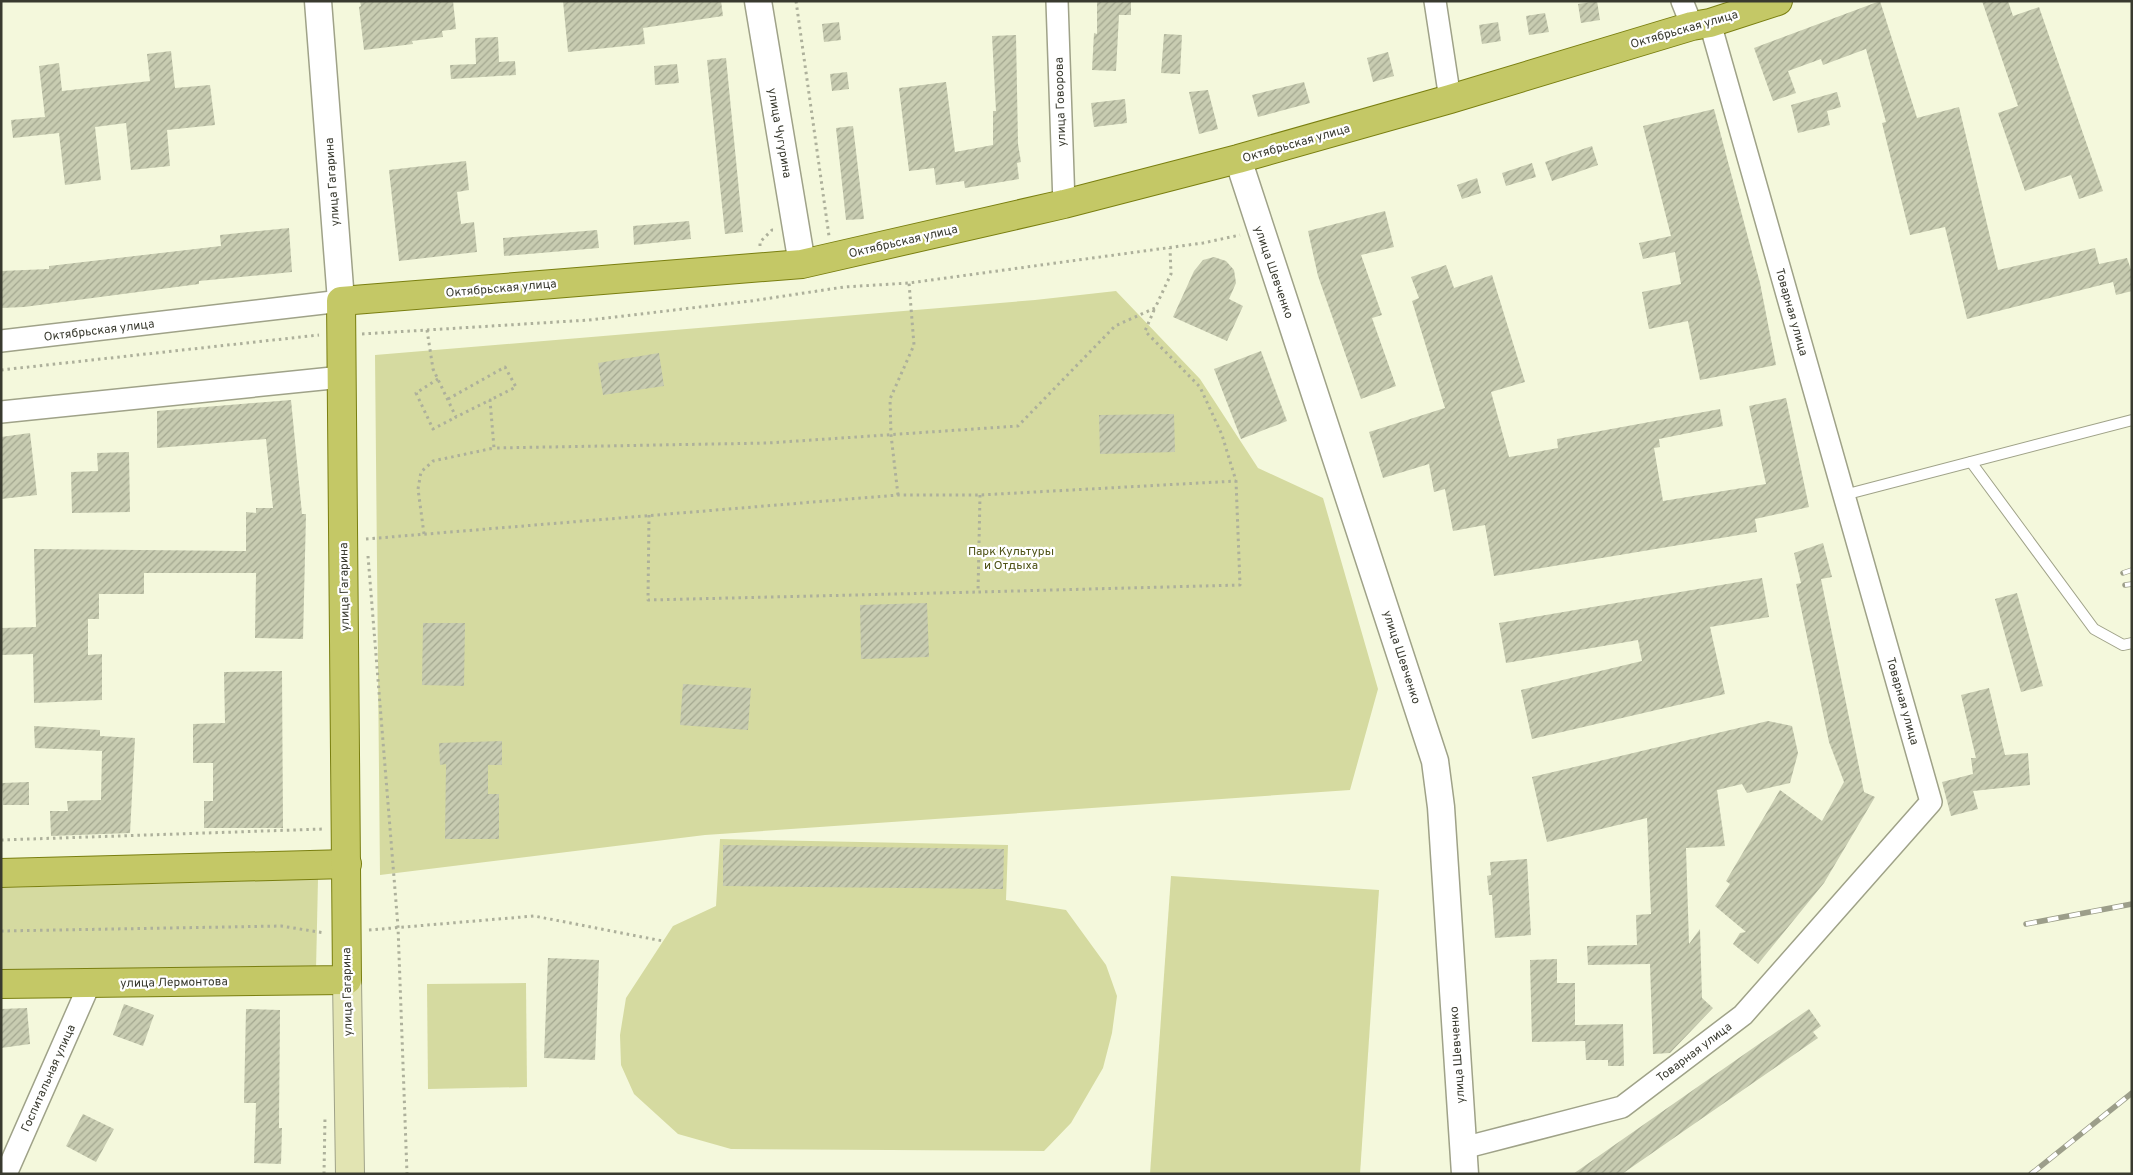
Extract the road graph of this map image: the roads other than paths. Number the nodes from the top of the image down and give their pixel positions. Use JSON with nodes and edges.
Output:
{"nodes":[{"id":1,"x":318,"y":1,"type":"edge"},
{"id":2,"x":758,"y":1,"type":"edge"},
{"id":3,"x":1057,"y":1,"type":"edge"},
{"id":4,"x":1435,"y":1,"type":"edge"},
{"id":5,"x":1682,"y":1,"type":"edge"},
{"id":6,"x":1778,"y":1,"type":"edge"},
{"id":7,"x":1701,"y":25,"type":"junction"},
{"id":8,"x":1450,"y":99,"type":"junction"},
{"id":9,"x":1238,"y":159,"type":"junction"},
{"id":10,"x":1064,"y":204,"type":"junction"},
{"id":11,"x":802,"y":264,"type":"junction"},
{"id":12,"x":350,"y":300,"type":"junction"},
{"id":13,"x":1,"y":341,"type":"edge"},
{"id":14,"x":342,"y":377,"type":"junction"},
{"id":15,"x":1,"y":412,"type":"edge"},
{"id":16,"x":2132,"y":420,"type":"edge"},
{"id":17,"x":1971,"y":462,"type":"junction"},
{"id":18,"x":1844,"y":495,"type":"junction"},
{"id":19,"x":2132,"y":643,"type":"edge"},
{"id":20,"x":347,"y":864,"type":"junction"},
{"id":21,"x":1,"y":873,"type":"edge"},
{"id":22,"x":347,"y":980,"type":"junction"},
{"id":23,"x":90,"y":983,"type":"junction"},
{"id":24,"x":1,"y":984,"type":"edge"},
{"id":25,"x":1463,"y":1148,"type":"junction"},
{"id":26,"x":6,"y":1174,"type":"edge"},
{"id":27,"x":350,"y":1174,"type":"edge"},
{"id":28,"x":1465,"y":1174,"type":"edge"}],
"edges":[{"from":1,"to":12,"type":"street","name":"улица Гагарина"},
{"from":2,"to":11,"type":"street","name":"улица Чугурина"},
{"from":3,"to":10,"type":"street","name":"улица Говорова"},
{"from":4,"to":8,"type":"street"},
{"from":5,"to":7,"type":"street","name":"Товарная улица"},
{"from":6,"to":7,"type":"main road","name":"Октябрьская улица"},
{"from":7,"to":8,"type":"main road","name":"Октябрьская улица"},
{"from":7,"to":18,"type":"street","name":"Товарная улица"},
{"from":8,"to":9,"type":"main road","name":"Октябрьская улица"},
{"from":9,"to":10,"type":"main road","name":"Октябрьская улица"},
{"from":9,"to":25,"type":"street","name":"улица Шевченко"},
{"from":10,"to":11,"type":"main road","name":"Октябрьская улица"},
{"from":11,"to":12,"type":"main road","name":"Октябрьская улица"},
{"from":12,"to":13,"type":"street","name":"Октябрьская улица"},
{"from":12,"to":14,"type":"main road","name":"улица Гагарина"},
{"from":14,"to":15,"type":"street"},
{"from":14,"to":20,"type":"main road","name":"улица Гагарина"},
{"from":16,"to":17,"type":"lane"},
{"from":17,"to":18,"type":"lane"},
{"from":17,"to":19,"type":"lane"},
{"from":18,"to":25,"type":"street","name":"Товарная улица"},
{"from":20,"to":21,"type":"main road"},
{"from":20,"to":22,"type":"main road","name":"улица Гагарина"},
{"from":22,"to":23,"type":"main road","name":"улица Лермонтова"},
{"from":22,"to":27,"type":"main road","name":"улица Гагарина"},
{"from":23,"to":24,"type":"main road","name":"улица Лермонтова"},
{"from":23,"to":26,"type":"street","name":"Госпитальная улица"},
{"from":25,"to":28,"type":"street","name":"улица Шевченко"}]}
